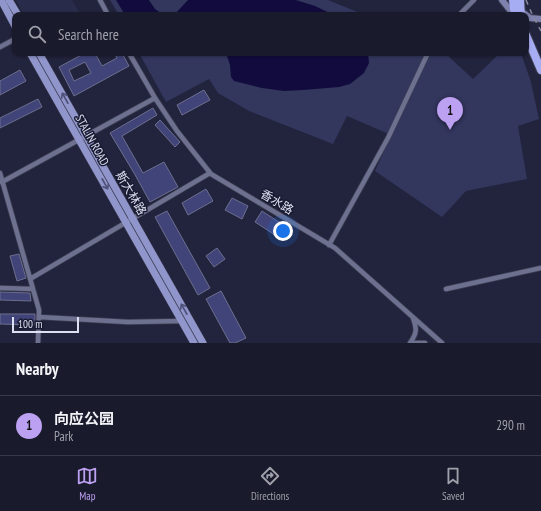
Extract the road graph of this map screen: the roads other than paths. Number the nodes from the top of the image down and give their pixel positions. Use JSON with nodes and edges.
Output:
{"nodes":[{"id":1,"x":0,"y":0,"type":"edge"},
{"id":2,"x":9,"y":0,"type":"edge"},
{"id":3,"x":100,"y":0,"type":"edge"},
{"id":4,"x":474,"y":0,"type":"edge"},
{"id":5,"x":502,"y":0,"type":"edge"},
{"id":6,"x":513,"y":0,"type":"edge"},
{"id":7,"x":520,"y":0,"type":"edge"},
{"id":8,"x":16,"y":12,"type":"edge"},
{"id":9,"x":106,"y":12,"type":"edge"},
{"id":10,"x":463,"y":12,"type":"edge"},
{"id":11,"x":516,"y":12,"type":"edge"},
{"id":12,"x":517,"y":12,"type":"edge"},
{"id":13,"x":517,"y":12,"type":"edge"},
{"id":14,"x":529,"y":18,"type":"edge"},
{"id":15,"x":541,"y":19,"type":"edge"},
{"id":16,"x":12,"y":21,"type":"edge"},
{"id":17,"x":12,"y":40,"type":"edge"},
{"id":18,"x":529,"y":43,"type":"edge"},
{"id":19,"x":0,"y":47,"type":"edge"},
{"id":20,"x":32,"y":56,"type":"edge"},
{"id":21,"x":41,"y":56,"type":"edge"},
{"id":22,"x":132,"y":56,"type":"edge"},
{"id":23,"x":427,"y":56,"type":"edge"},
{"id":24,"x":541,"y":70,"type":"edge"},
{"id":25,"x":155,"y":98,"type":"junction"},
{"id":26,"x":82,"y":138,"type":"junction"},
{"id":27,"x":0,"y":173,"type":"edge"},
{"id":28,"x":210,"y":173,"type":"junction"},
{"id":29,"x":1,"y":182,"type":"edge"},
{"id":30,"x":129,"y":220,"type":"junction"},
{"id":31,"x":329,"y":245,"type":"junction"},
{"id":32,"x":541,"y":268,"type":"edge"},
{"id":33,"x":30,"y":280,"type":"junction"},
{"id":34,"x":0,"y":288,"type":"edge"},
{"id":35,"x":33,"y":289,"type":"junction"},
{"id":36,"x":446,"y":289,"type":"dead end"},
{"id":37,"x":39,"y":317,"type":"junction"},
{"id":38,"x":413,"y":318,"type":"junction"},
{"id":39,"x":182,"y":321,"type":"junction"},
{"id":40,"x":38,"y":343,"type":"edge"},
{"id":41,"x":194,"y":343,"type":"edge"},
{"id":42,"x":203,"y":343,"type":"edge"},
{"id":43,"x":410,"y":343,"type":"edge"},
{"id":44,"x":414,"y":343,"type":"edge"},
{"id":45,"x":425,"y":343,"type":"edge"},
{"id":46,"x":442,"y":343,"type":"edge"}],
"edges":[{"from":1,"to":16,"type":"main road"},
{"from":2,"to":8,"type":"main road"},
{"from":3,"to":9,"type":"street"},
{"from":4,"to":10,"type":"street"},
{"from":5,"to":11,"type":"main road"},
{"from":6,"to":12,"type":"highway"},
{"from":7,"to":13,"type":"highway"},
{"from":14,"to":15,"type":"main road"},
{"from":17,"to":19,"type":"street"},
{"from":18,"to":24,"type":"highway"},
{"from":20,"to":26,"type":"main road","name":"STALIN ROAD"},
{"from":26,"to":21,"type":"main road","one_way":true},
{"from":22,"to":25,"type":"street","name":"香水路"},
{"from":23,"to":31,"type":"street"},
{"from":25,"to":26,"type":"street"},
{"from":25,"to":28,"type":"street","name":"香水路"},
{"from":26,"to":29,"type":"street"},
{"from":26,"to":30,"type":"main road","name":"STALIN ROAD"},
{"from":27,"to":29,"type":"street"},
{"from":28,"to":30,"type":"street"},
{"from":28,"to":31,"type":"street","name":"香水路"},
{"from":29,"to":33,"type":"street"},
{"from":30,"to":33,"type":"street"},
{"from":30,"to":39,"type":"main road","name":"STALIN ROAD"},
{"from":42,"to":30,"type":"main road","name":"斯大林路","one_way":true},
{"from":31,"to":38,"type":"street","name":"香水路"},
{"from":32,"to":36,"type":"street"},
{"from":33,"to":35,"type":"street"},
{"from":34,"to":35,"type":"street"},
{"from":35,"to":37,"type":"street"},
{"from":37,"to":39,"type":"street"},
{"from":37,"to":40,"type":"street"},
{"from":38,"to":43,"type":"street"},
{"from":38,"to":46,"type":"street","name":"香水路"},
{"from":39,"to":41,"type":"main road","name":"STALIN ROAD"},
{"from":44,"to":45,"type":"street"}]}
